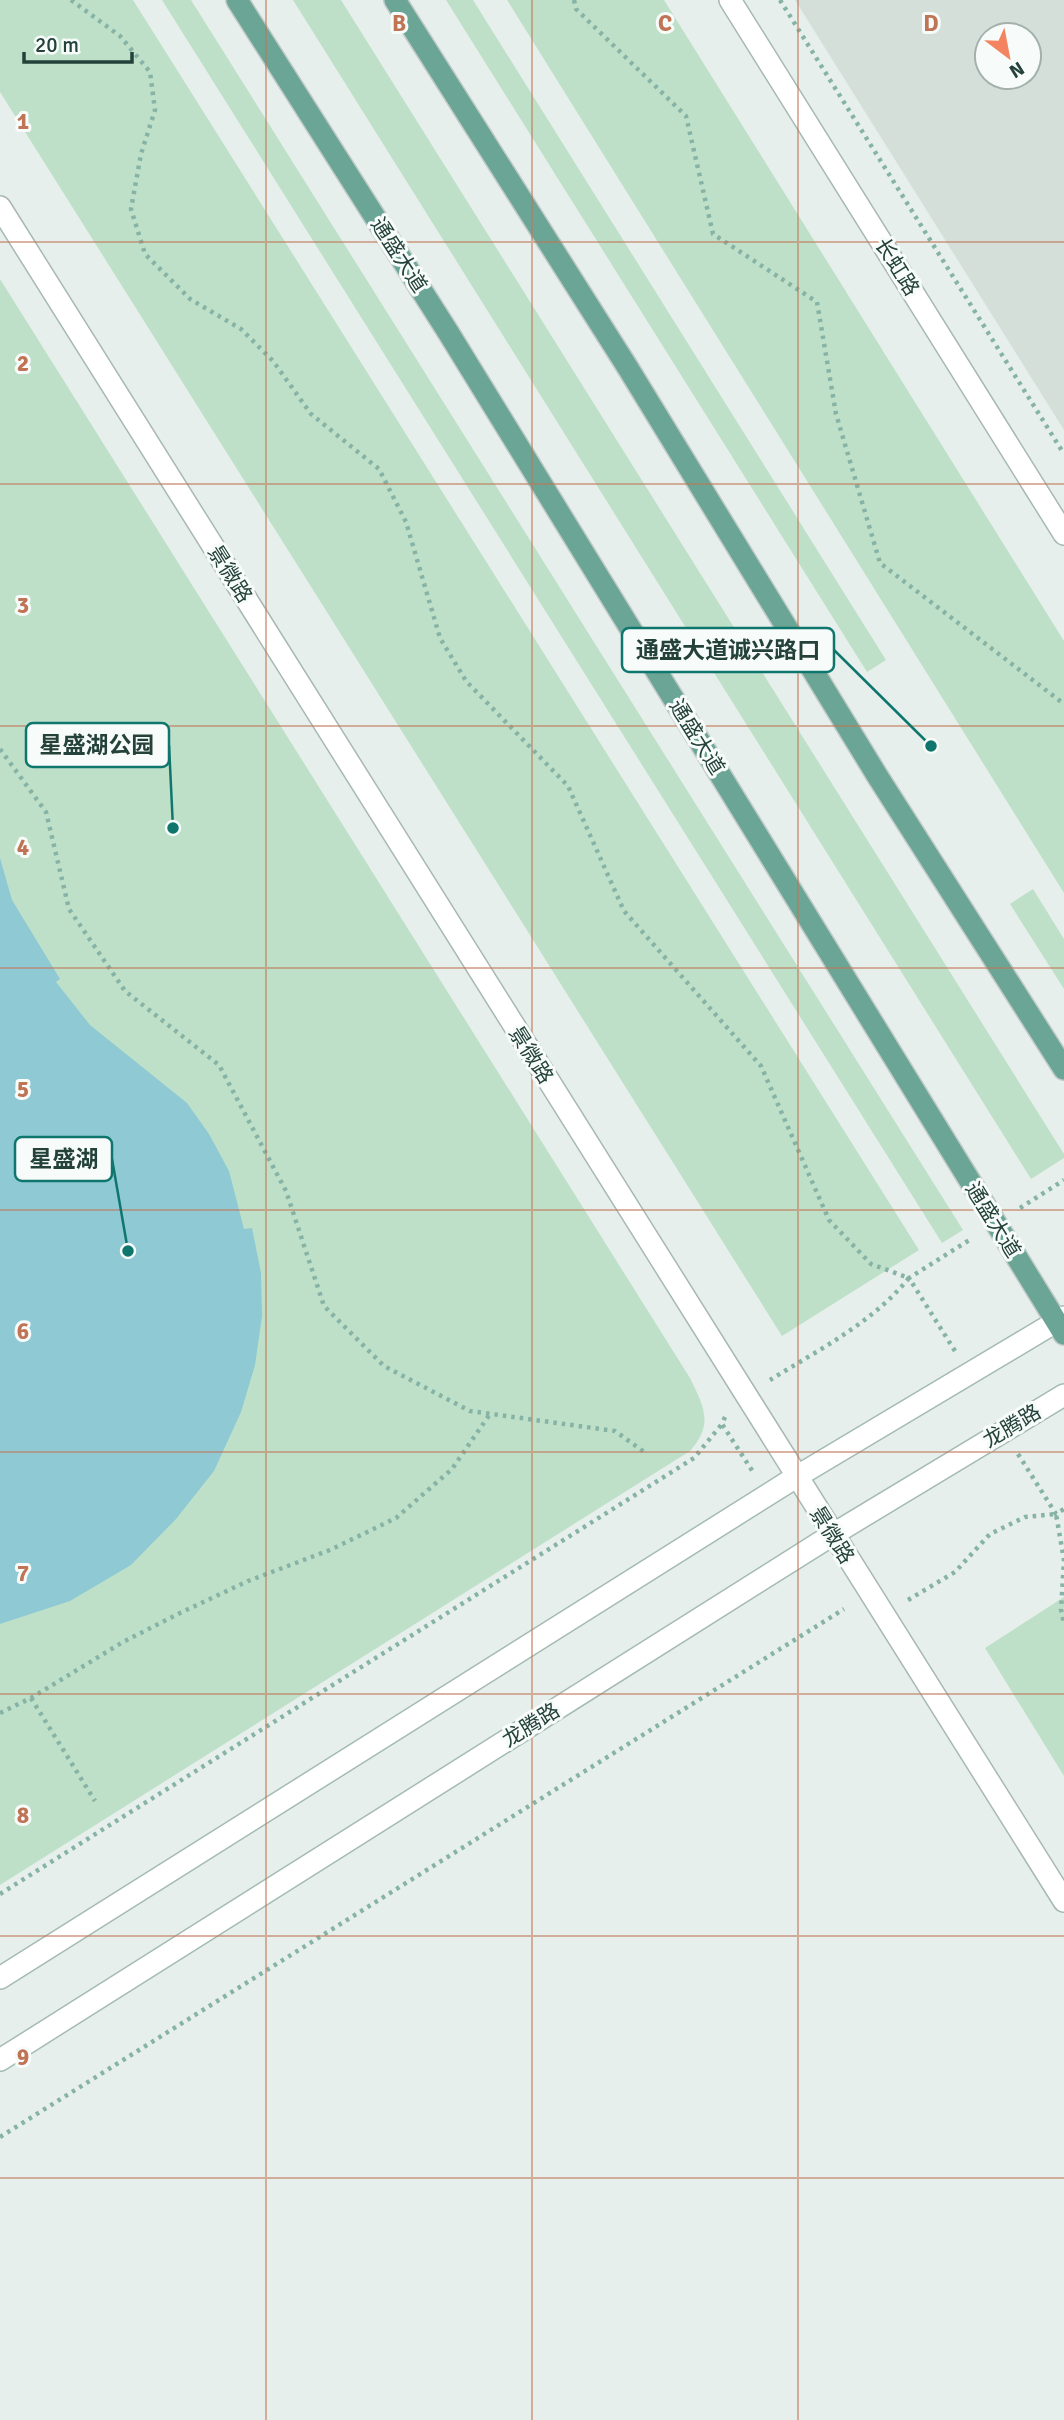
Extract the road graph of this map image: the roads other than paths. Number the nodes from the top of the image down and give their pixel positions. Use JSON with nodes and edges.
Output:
{"nodes":[{"id":1,"x":237,"y":0,"type":"edge"},
{"id":2,"x":394,"y":0,"type":"edge"},
{"id":3,"x":730,"y":0,"type":"edge"},
{"id":4,"x":0,"y":207,"type":"edge"},
{"id":5,"x":1064,"y":534,"type":"edge"},
{"id":6,"x":1064,"y":1069,"type":"edge"},
{"id":7,"x":1061,"y":1324,"type":"edge"},
{"id":8,"x":1064,"y":1395,"type":"edge"},
{"id":9,"x":796,"y":1477,"type":"junction"},
{"id":10,"x":832,"y":1535,"type":"junction"},
{"id":11,"x":1064,"y":1901,"type":"edge"},
{"id":12,"x":0,"y":1978,"type":"edge"},
{"id":13,"x":0,"y":2060,"type":"edge"}],
"edges":[{"from":1,"to":7,"type":"main road","name":"通盛大道"},
{"from":2,"to":6,"type":"main road"},
{"from":3,"to":5,"type":"street","name":"长虹路"},
{"from":4,"to":9,"type":"street","name":"景微路"},
{"from":7,"to":9,"type":"street"},
{"from":8,"to":10,"type":"street","name":"龙腾路"},
{"from":9,"to":10,"type":"street","name":"景微路"},
{"from":9,"to":12,"type":"street"},
{"from":10,"to":11,"type":"street","name":"景微路"},
{"from":10,"to":13,"type":"street","name":"龙腾路"}]}
